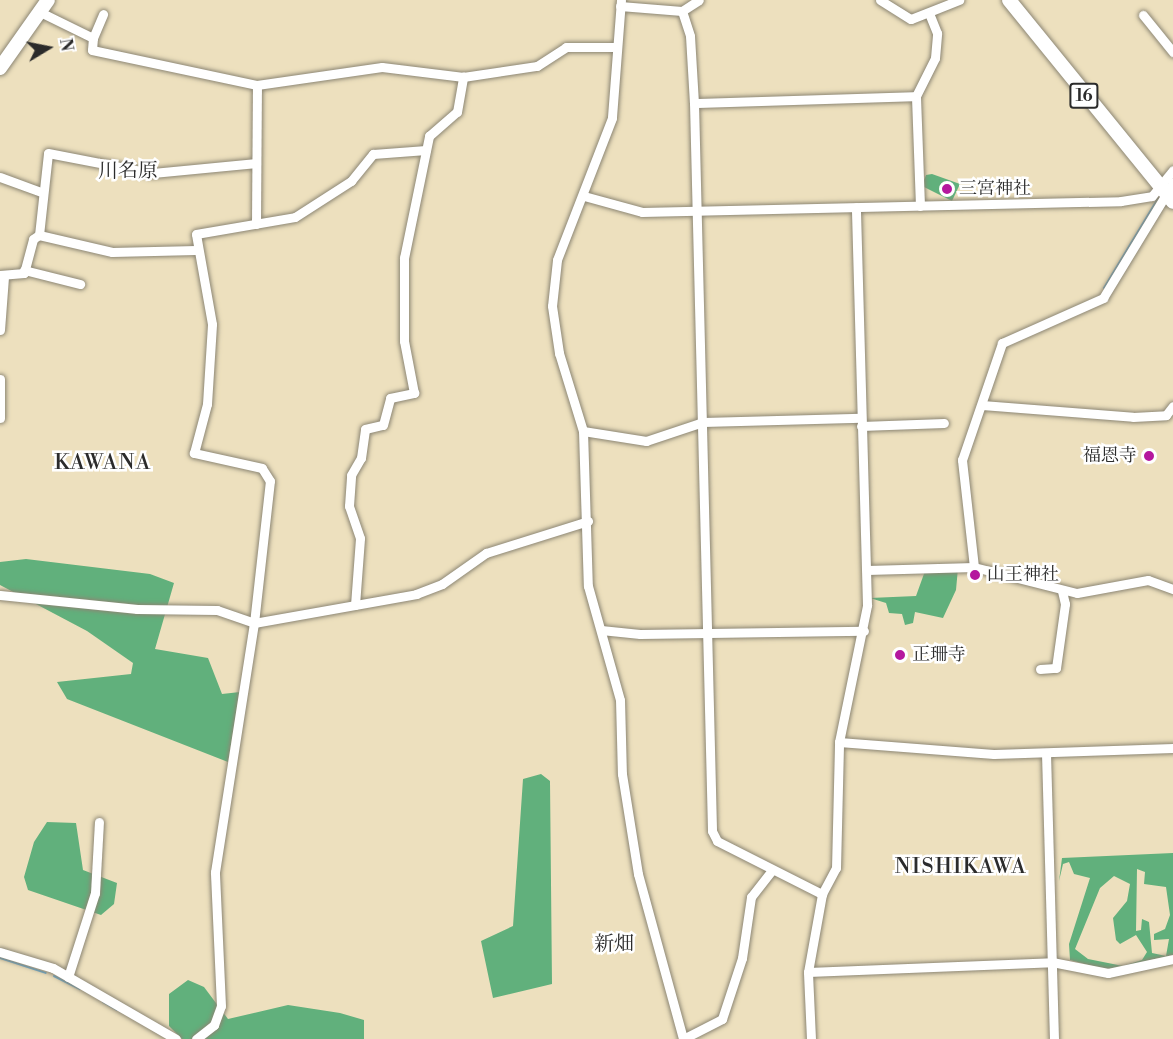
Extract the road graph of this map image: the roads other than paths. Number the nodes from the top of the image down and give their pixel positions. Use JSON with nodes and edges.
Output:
{"nodes":[{"id":1,"x":48,"y":0,"type":"edge"},
{"id":2,"x":699,"y":0,"type":"edge"},
{"id":3,"x":880,"y":0,"type":"edge"},
{"id":4,"x":959,"y":0,"type":"edge"},
{"id":5,"x":1009,"y":0,"type":"edge"},
{"id":6,"x":621,"y":3,"type":"edge"},
{"id":7,"x":40,"y":12,"type":"junction"},
{"id":8,"x":682,"y":12,"type":"junction"},
{"id":9,"x":103,"y":14,"type":"dead end"},
{"id":10,"x":1143,"y":15,"type":"dead end"},
{"id":11,"x":930,"y":16,"type":"junction"},
{"id":12,"x":93,"y":38,"type":"junction"},
{"id":13,"x":617,"y":47,"type":"junction"},
{"id":14,"x":1173,"y":52,"type":"edge"},
{"id":15,"x":0,"y":68,"type":"edge"},
{"id":16,"x":463,"y":77,"type":"junction"},
{"id":17,"x":257,"y":85,"type":"junction"},
{"id":18,"x":916,"y":96,"type":"junction"},
{"id":19,"x":694,"y":104,"type":"junction"},
{"id":20,"x":426,"y":150,"type":"junction"},
{"id":21,"x":255,"y":163,"type":"junction"},
{"id":22,"x":1173,"y":170,"type":"edge"},
{"id":23,"x":0,"y":177,"type":"edge"},
{"id":24,"x":41,"y":192,"type":"junction"},
{"id":25,"x":1166,"y":192,"type":"edge"},
{"id":26,"x":584,"y":196,"type":"junction"},
{"id":27,"x":920,"y":206,"type":"junction"},
{"id":28,"x":856,"y":207,"type":"junction"},
{"id":29,"x":697,"y":212,"type":"junction"},
{"id":30,"x":256,"y":224,"type":"junction"},
{"id":31,"x":39,"y":235,"type":"junction"},
{"id":32,"x":196,"y":250,"type":"junction"},
{"id":33,"x":24,"y":270,"type":"junction"},
{"id":34,"x":2,"y":276,"type":"edge"},
{"id":35,"x":80,"y":284,"type":"dead end"},
{"id":36,"x":0,"y":330,"type":"edge"},
{"id":37,"x":0,"y":379,"type":"edge"},
{"id":38,"x":982,"y":405,"type":"junction"},
{"id":39,"x":1173,"y":406,"type":"edge"},
{"id":40,"x":0,"y":418,"type":"edge"},
{"id":41,"x":702,"y":422,"type":"junction"},
{"id":42,"x":861,"y":422,"type":"junction"},
{"id":43,"x":944,"y":423,"type":"dead end"},
{"id":44,"x":583,"y":430,"type":"junction"},
{"id":45,"x":588,"y":520,"type":"junction"},
{"id":46,"x":974,"y":567,"type":"junction"},
{"id":47,"x":867,"y":570,"type":"junction"},
{"id":48,"x":1173,"y":589,"type":"edge"},
{"id":49,"x":1062,"y":591,"type":"junction"},
{"id":50,"x":0,"y":595,"type":"edge"},
{"id":51,"x":355,"y":605,"type":"junction"},
{"id":52,"x":254,"y":623,"type":"junction"},
{"id":53,"x":601,"y":630,"type":"junction"},
{"id":54,"x":864,"y":631,"type":"junction"},
{"id":55,"x":708,"y":633,"type":"junction"},
{"id":56,"x":1040,"y":669,"type":"dead end"},
{"id":57,"x":839,"y":742,"type":"junction"},
{"id":58,"x":1173,"y":748,"type":"edge"},
{"id":59,"x":1046,"y":753,"type":"junction"},
{"id":60,"x":99,"y":822,"type":"dead end"},
{"id":61,"x":772,"y":870,"type":"junction"},
{"id":62,"x":822,"y":894,"type":"junction"},
{"id":63,"x":0,"y":952,"type":"edge"},
{"id":64,"x":1173,"y":959,"type":"edge"},
{"id":65,"x":1052,"y":962,"type":"junction"},
{"id":66,"x":808,"y":972,"type":"junction"},
{"id":67,"x":68,"y":977,"type":"junction"},
{"id":68,"x":176,"y":1039,"type":"edge"},
{"id":69,"x":196,"y":1039,"type":"edge"},
{"id":70,"x":683,"y":1039,"type":"edge"},
{"id":71,"x":811,"y":1039,"type":"edge"},
{"id":72,"x":1054,"y":1039,"type":"edge"}],
"edges":[{"from":1,"to":7,"type":"highway"},
{"from":2,"to":8,"type":"street"},
{"from":3,"to":11,"type":"street"},
{"from":4,"to":11,"type":"street"},
{"from":5,"to":25,"type":"highway","number":"16"},
{"from":6,"to":8,"type":"street"},
{"from":6,"to":13,"type":"street"},
{"from":7,"to":12,"type":"street"},
{"from":7,"to":15,"type":"highway"},
{"from":8,"to":19,"type":"street"},
{"from":9,"to":12,"type":"street"},
{"from":10,"to":14,"type":"street"},
{"from":11,"to":18,"type":"street"},
{"from":12,"to":17,"type":"street"},
{"from":13,"to":16,"type":"street"},
{"from":13,"to":26,"type":"street"},
{"from":16,"to":17,"type":"street"},
{"from":16,"to":20,"type":"street"},
{"from":17,"to":21,"type":"street"},
{"from":18,"to":19,"type":"street"},
{"from":18,"to":27,"type":"street"},
{"from":19,"to":29,"type":"street"},
{"from":20,"to":30,"type":"street"},
{"from":20,"to":51,"type":"street"},
{"from":21,"to":24,"type":"street"},
{"from":21,"to":30,"type":"street"},
{"from":22,"to":25,"type":"street"},
{"from":23,"to":24,"type":"street"},
{"from":24,"to":31,"type":"street"},
{"from":25,"to":27,"type":"street"},
{"from":25,"to":38,"type":"street"},
{"from":26,"to":29,"type":"street"},
{"from":26,"to":44,"type":"street"},
{"from":27,"to":28,"type":"street"},
{"from":28,"to":29,"type":"street"},
{"from":28,"to":42,"type":"street"},
{"from":29,"to":41,"type":"street"},
{"from":30,"to":32,"type":"street"},
{"from":31,"to":32,"type":"street"},
{"from":31,"to":33,"type":"street"},
{"from":32,"to":52,"type":"street"},
{"from":33,"to":34,"type":"street"},
{"from":33,"to":35,"type":"street"},
{"from":34,"to":36,"type":"street"},
{"from":37,"to":40,"type":"street"},
{"from":38,"to":39,"type":"street"},
{"from":38,"to":46,"type":"street"},
{"from":41,"to":42,"type":"street"},
{"from":41,"to":44,"type":"street"},
{"from":41,"to":55,"type":"street"},
{"from":42,"to":43,"type":"street"},
{"from":42,"to":47,"type":"street"},
{"from":44,"to":45,"type":"street"},
{"from":45,"to":51,"type":"street"},
{"from":45,"to":53,"type":"street"},
{"from":46,"to":47,"type":"street"},
{"from":46,"to":49,"type":"street"},
{"from":47,"to":54,"type":"street"},
{"from":48,"to":49,"type":"street"},
{"from":49,"to":56,"type":"street"},
{"from":50,"to":52,"type":"street"},
{"from":51,"to":52,"type":"street"},
{"from":52,"to":69,"type":"street"},
{"from":53,"to":55,"type":"street"},
{"from":53,"to":70,"type":"street"},
{"from":54,"to":55,"type":"street"},
{"from":54,"to":57,"type":"street"},
{"from":55,"to":61,"type":"street"},
{"from":57,"to":59,"type":"street"},
{"from":57,"to":62,"type":"street"},
{"from":58,"to":59,"type":"street"},
{"from":59,"to":65,"type":"street"},
{"from":60,"to":67,"type":"street"},
{"from":61,"to":62,"type":"street"},
{"from":61,"to":70,"type":"street"},
{"from":62,"to":66,"type":"street"},
{"from":63,"to":67,"type":"street"},
{"from":64,"to":65,"type":"street"},
{"from":65,"to":66,"type":"street"},
{"from":65,"to":72,"type":"street"},
{"from":66,"to":71,"type":"street"},
{"from":67,"to":68,"type":"street"}]}
